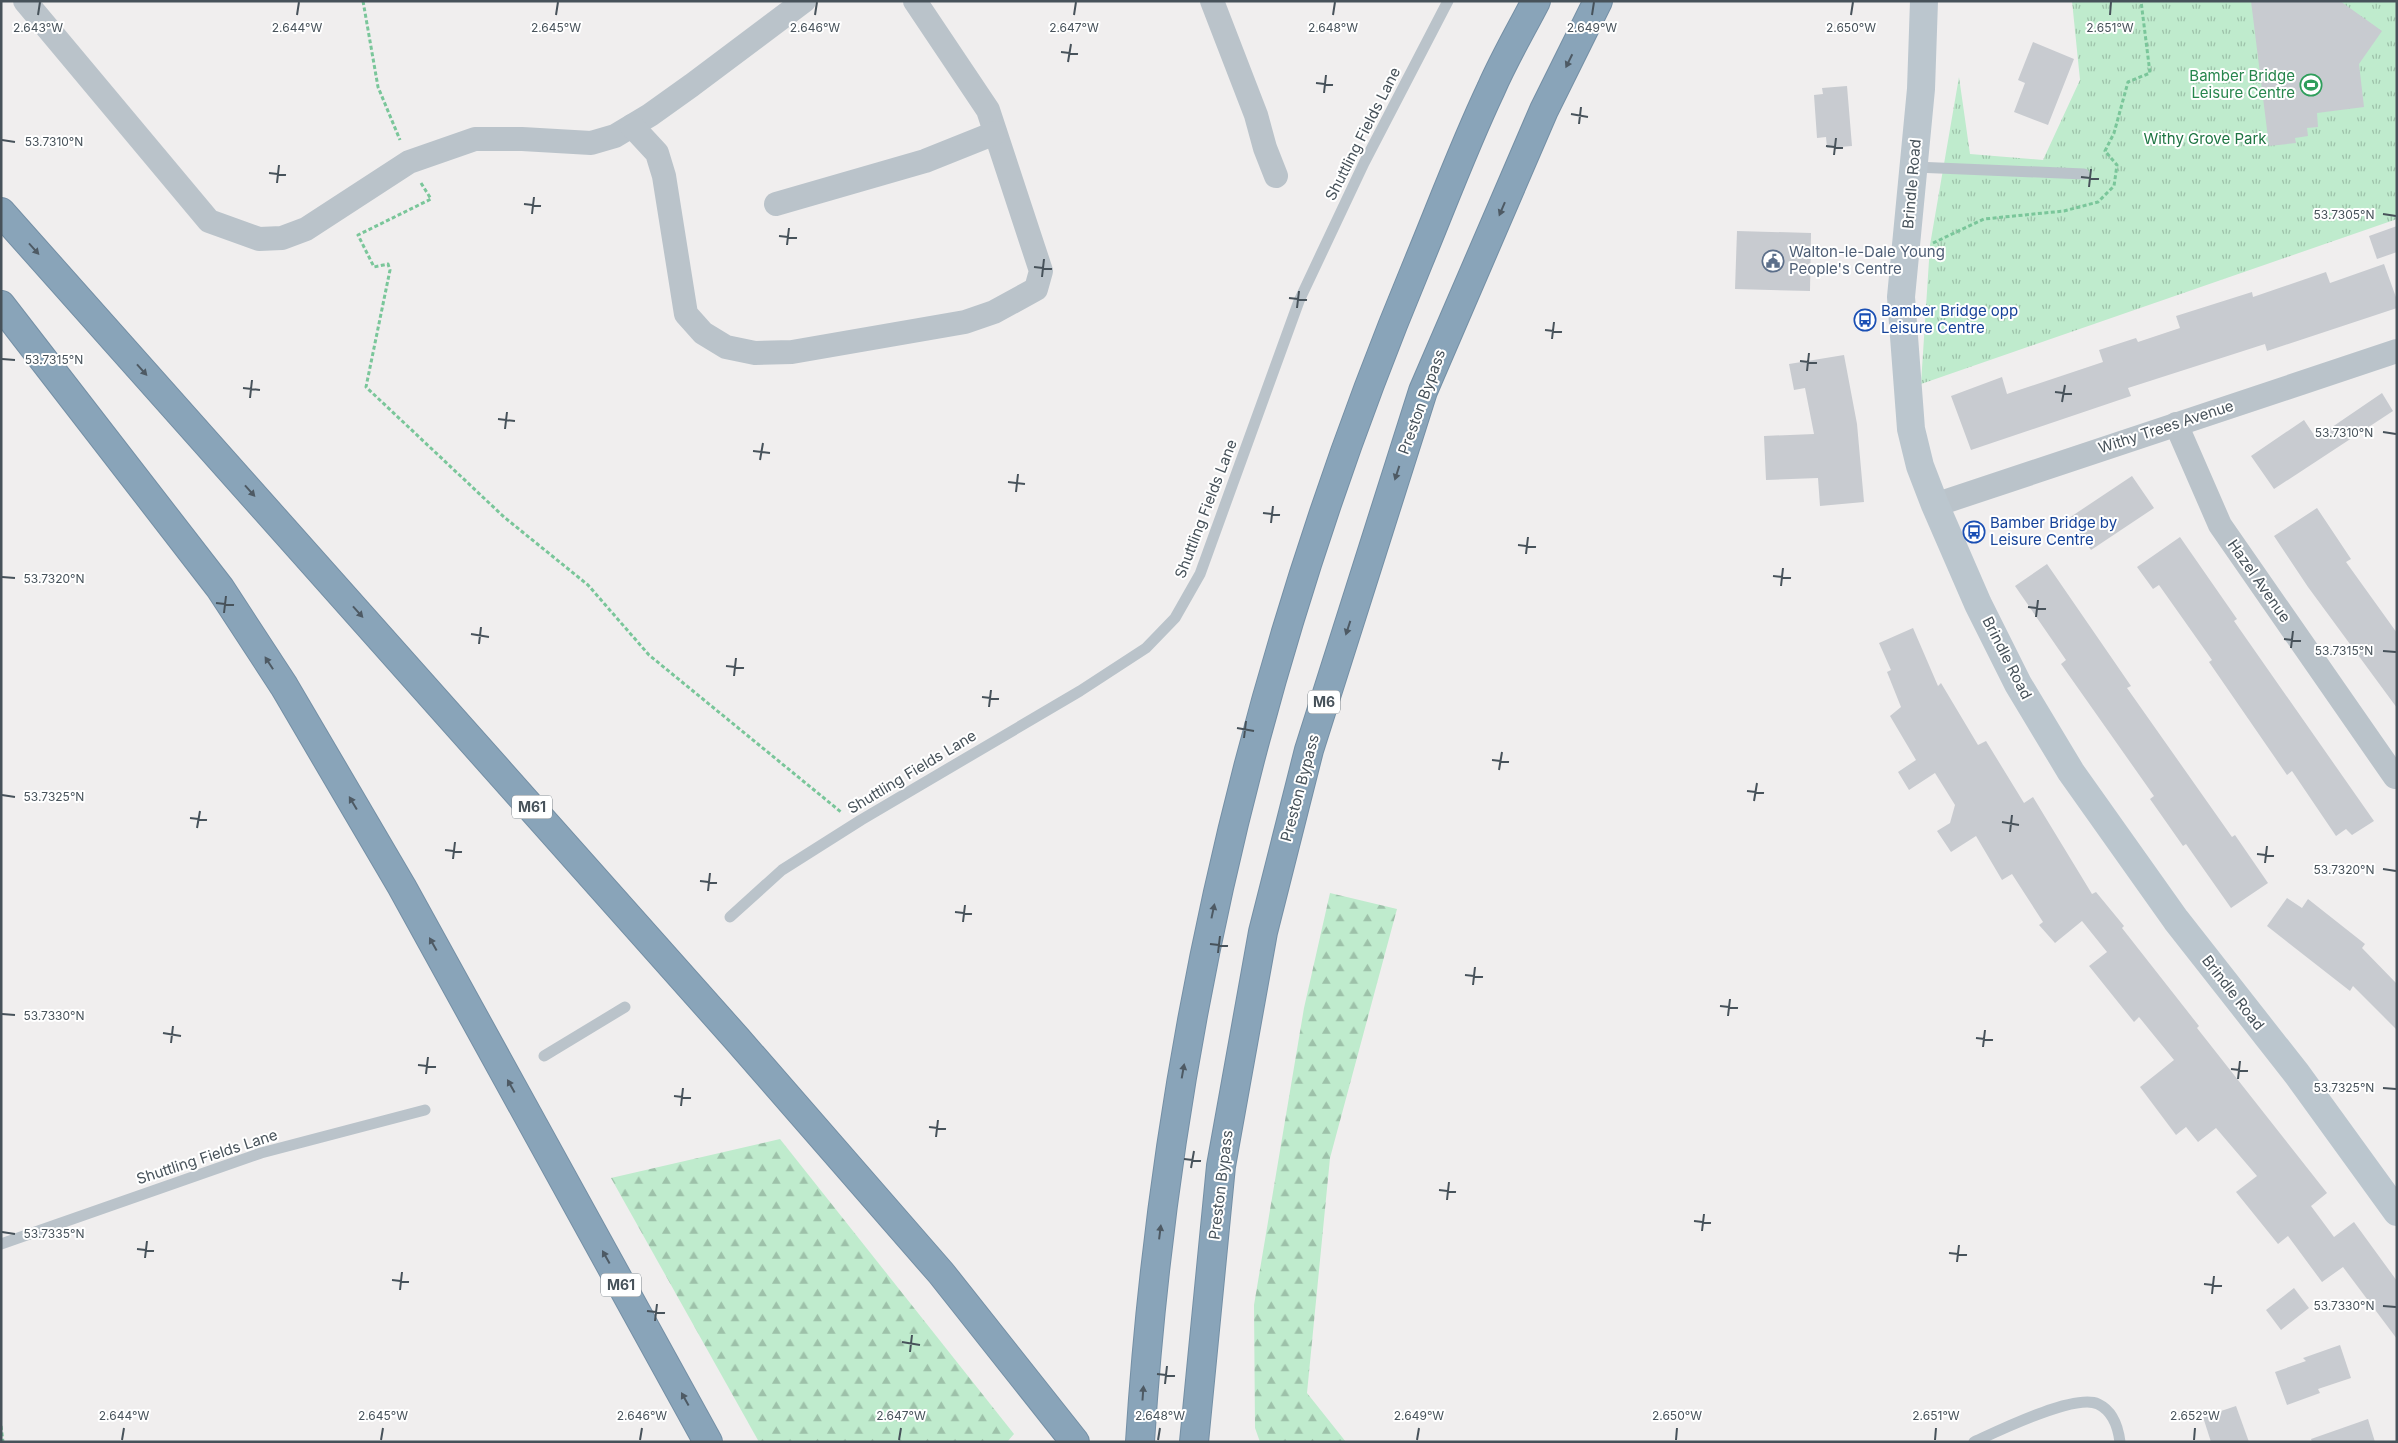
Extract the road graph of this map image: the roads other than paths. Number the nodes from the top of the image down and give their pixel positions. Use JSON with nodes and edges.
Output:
{"nodes":[{"id":1,"x":25,"y":1,"type":"edge"},
{"id":2,"x":804,"y":1,"type":"edge"},
{"id":3,"x":916,"y":1,"type":"edge"},
{"id":4,"x":1212,"y":1,"type":"edge"},
{"id":5,"x":1448,"y":1,"type":"edge"},
{"id":6,"x":1536,"y":1,"type":"edge"},
{"id":7,"x":1598,"y":1,"type":"edge"},
{"id":8,"x":1924,"y":1,"type":"edge"},
{"id":9,"x":632,"y":126,"type":"junction"},
{"id":10,"x":995,"y":133,"type":"junction"},
{"id":11,"x":1915,"y":167,"type":"junction"},
{"id":12,"x":2084,"y":174,"type":"dead end"},
{"id":13,"x":1276,"y":176,"type":"dead end"},
{"id":14,"x":776,"y":204,"type":"dead end"},
{"id":15,"x":1,"y":212,"type":"edge"},
{"id":16,"x":1,"y":305,"type":"edge"},
{"id":17,"x":2397,"y":351,"type":"edge"},
{"id":18,"x":2176,"y":424,"type":"junction"},
{"id":19,"x":1935,"y":505,"type":"junction"},
{"id":20,"x":2396,"y":777,"type":"dead end"},
{"id":21,"x":730,"y":917,"type":"dead end"},
{"id":22,"x":625,"y":1007,"type":"dead end"},
{"id":23,"x":544,"y":1056,"type":"dead end"},
{"id":24,"x":425,"y":1110,"type":"dead end"},
{"id":25,"x":2397,"y":1212,"type":"edge"},
{"id":26,"x":1,"y":1244,"type":"edge"},
{"id":27,"x":708,"y":1442,"type":"edge"},
{"id":28,"x":1075,"y":1442,"type":"edge"},
{"id":29,"x":1140,"y":1442,"type":"edge"},
{"id":30,"x":1194,"y":1442,"type":"edge"},
{"id":31,"x":1974,"y":1442,"type":"edge"},
{"id":32,"x":2120,"y":1442,"type":"edge"}],
"edges":[{"from":1,"to":9,"type":"street"},
{"from":2,"to":9,"type":"street"},
{"from":3,"to":10,"type":"street"},
{"from":4,"to":13,"type":"street"},
{"from":5,"to":21,"type":"lane","name":"Shuttling Fields Lane"},
{"from":29,"to":6,"type":"highway","one_way":true},
{"from":7,"to":30,"type":"highway","name":"Preston Bypass","number":"M6","one_way":true},
{"from":8,"to":11,"type":"street","name":"Brindle Road"},
{"from":9,"to":10,"type":"street"},
{"from":10,"to":14,"type":"street"},
{"from":11,"to":12,"type":"lane"},
{"from":11,"to":19,"type":"street","name":"Brindle Road"},
{"from":15,"to":28,"type":"highway","number":"M61","one_way":true},
{"from":27,"to":16,"type":"highway","number":"M61","one_way":true},
{"from":17,"to":18,"type":"street","name":"Withy Trees Avenue"},
{"from":18,"to":19,"type":"street","name":"Withy Trees Avenue"},
{"from":18,"to":20,"type":"street","name":"Hazel Avenue"},
{"from":19,"to":25,"type":"street","name":"Brindle Road"},
{"from":22,"to":23,"type":"lane"},
{"from":24,"to":26,"type":"lane","name":"Shuttling Fields Lane"},
{"from":31,"to":32,"type":"lane"}]}
